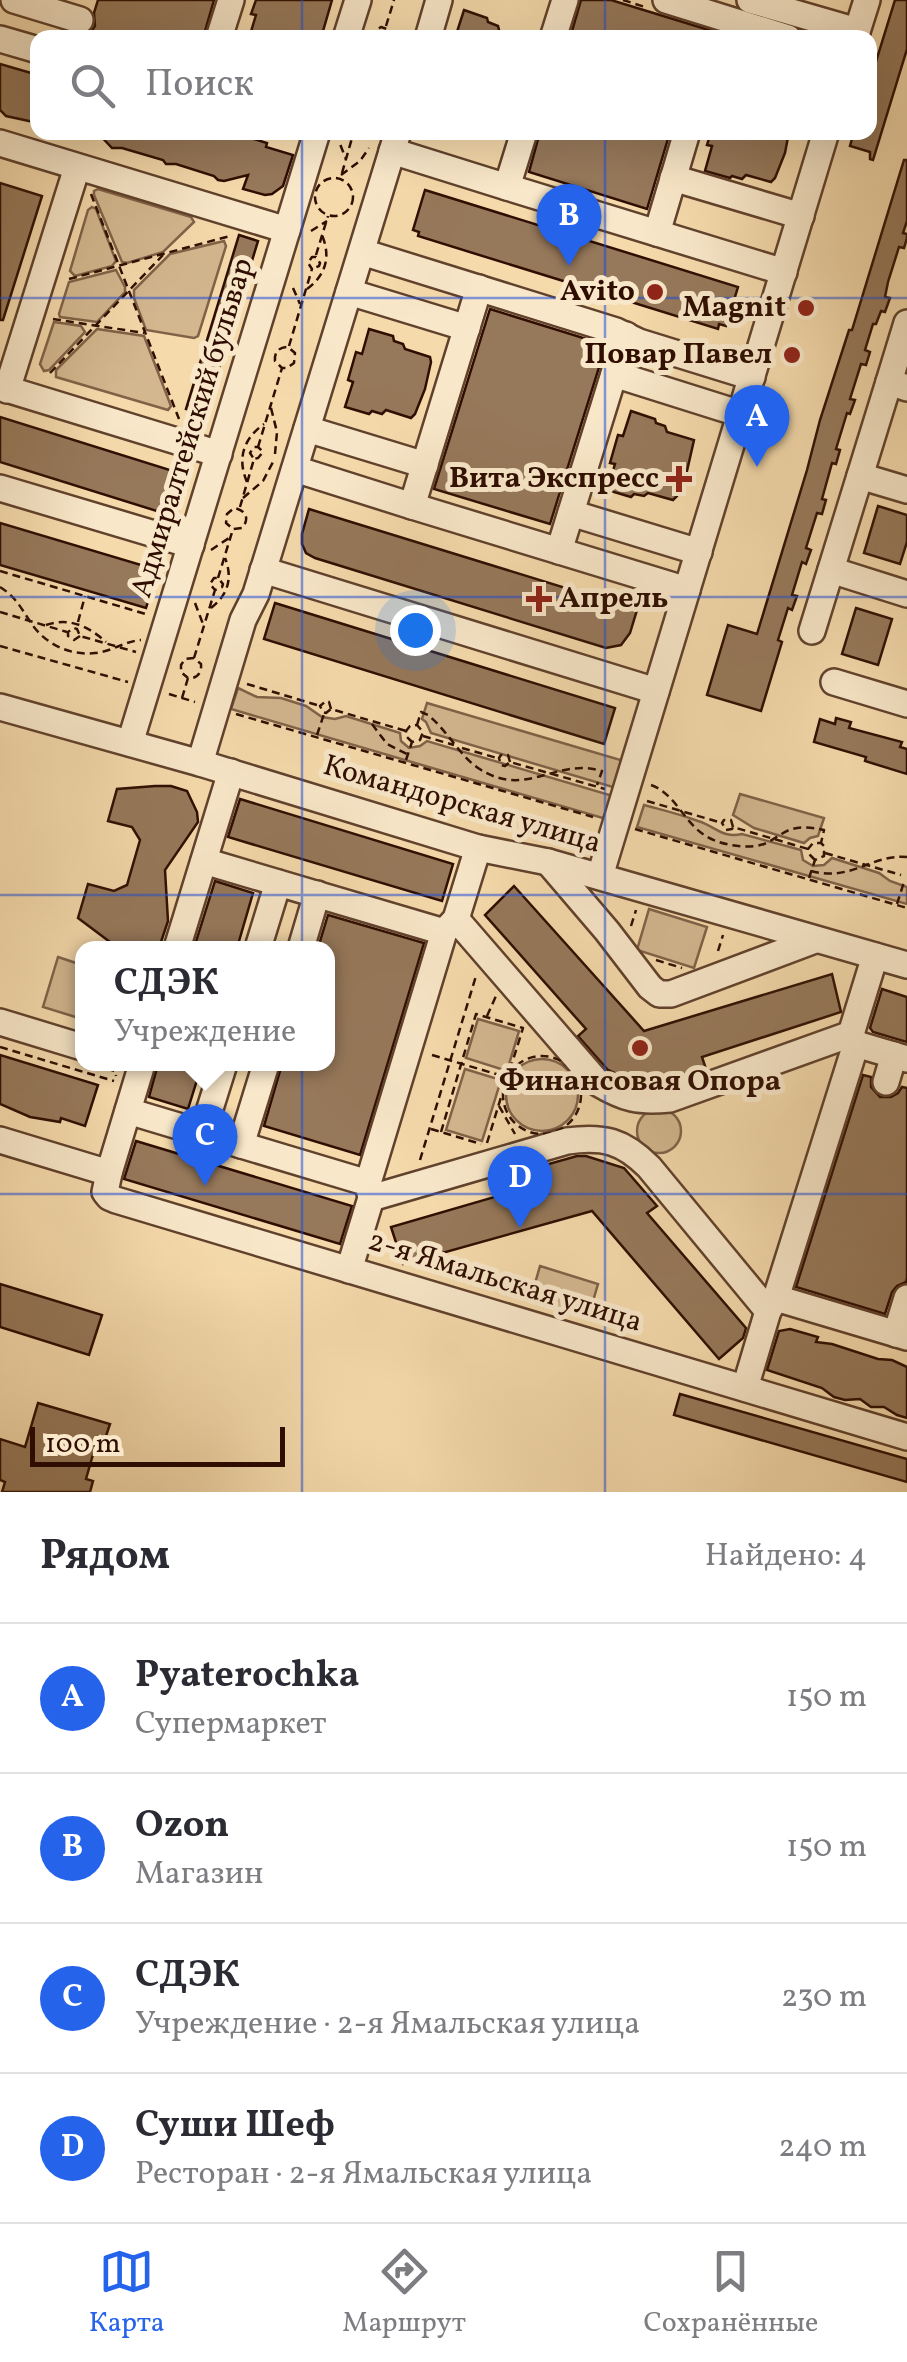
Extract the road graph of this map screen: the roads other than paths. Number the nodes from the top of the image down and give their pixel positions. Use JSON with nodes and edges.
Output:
{"nodes":[{"id":1,"x":14,"y":0,"type":"edge"},
{"id":2,"x":231,"y":0,"type":"edge"},
{"id":3,"x":358,"y":0,"type":"edge"},
{"id":4,"x":439,"y":0,"type":"edge"},
{"id":5,"x":565,"y":0,"type":"edge"},
{"id":6,"x":750,"y":0,"type":"edge"},
{"id":7,"x":867,"y":0,"type":"edge"},
{"id":8,"x":656,"y":4,"type":"edge"},
{"id":9,"x":80,"y":19,"type":"edge"},
{"id":10,"x":714,"y":21,"type":"edge"},
{"id":11,"x":222,"y":30,"type":"edge"},
{"id":12,"x":349,"y":30,"type":"edge"},
{"id":13,"x":430,"y":30,"type":"edge"},
{"id":14,"x":556,"y":30,"type":"edge"},
{"id":15,"x":753,"y":30,"type":"edge"},
{"id":16,"x":844,"y":30,"type":"edge"},
{"id":17,"x":857,"y":30,"type":"edge"},
{"id":18,"x":0,"y":38,"type":"edge"},
{"id":19,"x":30,"y":47,"type":"edge"},
{"id":20,"x":319,"y":140,"type":"edge"},
{"id":21,"x":521,"y":140,"type":"edge"},
{"id":22,"x":685,"y":140,"type":"edge"},
{"id":23,"x":824,"y":140,"type":"edge"},
{"id":24,"x":388,"y":142,"type":"edge"},
{"id":25,"x":0,"y":143,"type":"edge"},
{"id":26,"x":673,"y":178,"type":"junction"},
{"id":27,"x":82,"y":185,"type":"road end"},
{"id":28,"x":507,"y":186,"type":"junction"},
{"id":29,"x":801,"y":216,"type":"junction"},
{"id":30,"x":287,"y":230,"type":"junction"},
{"id":31,"x":657,"y":233,"type":"junction"},
{"id":32,"x":362,"y":252,"type":"junction"},
{"id":33,"x":784,"y":272,"type":"junction"},
{"id":34,"x":479,"y":288,"type":"junction"},
{"id":35,"x":349,"y":292,"type":"junction"},
{"id":36,"x":907,"y":323,"type":"edge"},
{"id":37,"x":467,"y":328,"type":"junction"},
{"id":38,"x":626,"y":335,"type":"junction"},
{"id":39,"x":614,"y":374,"type":"junction"},
{"id":40,"x":752,"y":377,"type":"junction"},
{"id":41,"x":898,"y":385,"type":"edge"},
{"id":42,"x":4,"y":389,"type":"edge"},
{"id":43,"x":741,"y":414,"type":"junction"},
{"id":44,"x":307,"y":428,"type":"junction"},
{"id":45,"x":231,"y":451,"type":"junction"},
{"id":46,"x":425,"y":465,"type":"junction"},
{"id":47,"x":295,"y":469,"type":"junction"},
{"id":48,"x":860,"y":476,"type":"junction"},
{"id":49,"x":0,"y":488,"type":"edge"},
{"id":50,"x":907,"y":490,"type":"edge"},
{"id":51,"x":412,"y":506,"type":"junction"},
{"id":52,"x":571,"y":513,"type":"junction"},
{"id":53,"x":191,"y":546,"type":"junction"},
{"id":54,"x":559,"y":551,"type":"junction"},
{"id":55,"x":698,"y":552,"type":"junction"},
{"id":56,"x":264,"y":570,"type":"junction"},
{"id":57,"x":831,"y":570,"type":"junction"},
{"id":58,"x":687,"y":590,"type":"junction"},
{"id":59,"x":907,"y":594,"type":"edge"},
{"id":60,"x":812,"y":632,"type":"dead end"},
{"id":61,"x":834,"y":682,"type":"dead end"},
{"id":62,"x":656,"y":692,"type":"junction"},
{"id":63,"x":907,"y":704,"type":"edge"},
{"id":64,"x":0,"y":708,"type":"edge"},
{"id":65,"x":130,"y":744,"type":"junction"},
{"id":66,"x":200,"y":763,"type":"junction"},
{"id":67,"x":231,"y":772,"type":"junction"},
{"id":68,"x":478,"y":848,"type":"junction"},
{"id":69,"x":204,"y":861,"type":"junction"},
{"id":70,"x":548,"y":862,"type":"junction"},
{"id":71,"x":600,"y":876,"type":"junction"},
{"id":72,"x":278,"y":883,"type":"junction"},
{"id":73,"x":317,"y":894,"type":"junction"},
{"id":74,"x":450,"y":926,"type":"junction"},
{"id":75,"x":815,"y":940,"type":"junction"},
{"id":76,"x":179,"y":941,"type":"edge"},
{"id":77,"x":260,"y":941,"type":"edge"},
{"id":78,"x":303,"y":941,"type":"edge"},
{"id":79,"x":875,"y":956,"type":"junction"},
{"id":80,"x":907,"y":965,"type":"edge"},
{"id":81,"x":0,"y":1022,"type":"edge"},
{"id":82,"x":853,"y":1039,"type":"junction"},
{"id":83,"x":75,"y":1046,"type":"edge"},
{"id":84,"x":901,"y":1057,"type":"edge"},
{"id":85,"x":138,"y":1071,"type":"edge"},
{"id":86,"x":222,"y":1071,"type":"edge"},
{"id":87,"x":264,"y":1071,"type":"edge"},
{"id":88,"x":886,"y":1082,"type":"dead end"},
{"id":89,"x":128,"y":1111,"type":"junction"},
{"id":90,"x":202,"y":1134,"type":"junction"},
{"id":91,"x":0,"y":1140,"type":"edge"},
{"id":92,"x":241,"y":1145,"type":"junction"},
{"id":93,"x":109,"y":1173,"type":"junction"},
{"id":94,"x":370,"y":1191,"type":"junction"},
{"id":95,"x":350,"y":1270,"type":"junction"},
{"id":96,"x":907,"y":1298,"type":"edge"},
{"id":97,"x":772,"y":1304,"type":"junction"},
{"id":98,"x":902,"y":1336,"type":"edge"},
{"id":99,"x":745,"y":1388,"type":"junction"},
{"id":100,"x":907,"y":1437,"type":"edge"}],
"edges":[{"from":1,"to":9,"type":"street"},
{"from":2,"to":11,"type":"street"},
{"from":3,"to":12,"type":"street"},
{"from":4,"to":13,"type":"street"},
{"from":5,"to":14,"type":"street"},
{"from":6,"to":16,"type":"street"},
{"from":7,"to":17,"type":"street"},
{"from":8,"to":10,"type":"street"},
{"from":10,"to":15,"type":"street"},
{"from":18,"to":19,"type":"street"},
{"from":20,"to":30,"type":"street","name":"Адмиралтейский бульвар"},
{"from":21,"to":28,"type":"street"},
{"from":22,"to":26,"type":"street"},
{"from":23,"to":29,"type":"street"},
{"from":24,"to":28,"type":"street"},
{"from":24,"to":32,"type":"street"},
{"from":25,"to":30,"type":"street"},
{"from":26,"to":29,"type":"street"},
{"from":26,"to":31,"type":"street"},
{"from":27,"to":42,"type":"street"},
{"from":28,"to":31,"type":"street"},
{"from":29,"to":33,"type":"street"},
{"from":30,"to":45,"type":"street","name":"Адмиралтейский бульвар"},
{"from":31,"to":33,"type":"street"},
{"from":32,"to":34,"type":"street"},
{"from":32,"to":35,"type":"street"},
{"from":33,"to":40,"type":"street"},
{"from":34,"to":37,"type":"street"},
{"from":34,"to":38,"type":"street"},
{"from":35,"to":37,"type":"street"},
{"from":35,"to":44,"type":"street"},
{"from":36,"to":41,"type":"street"},
{"from":37,"to":46,"type":"street"},
{"from":38,"to":39,"type":"street"},
{"from":38,"to":40,"type":"street"},
{"from":39,"to":43,"type":"street"},
{"from":39,"to":52,"type":"street"},
{"from":40,"to":43,"type":"street"},
{"from":41,"to":48,"type":"street"},
{"from":42,"to":45,"type":"street"},
{"from":43,"to":55,"type":"street"},
{"from":44,"to":46,"type":"street"},
{"from":44,"to":47,"type":"street"},
{"from":45,"to":53,"type":"street","name":"Адмиралтейский бульвар"},
{"from":46,"to":51,"type":"street"},
{"from":47,"to":51,"type":"street"},
{"from":47,"to":56,"type":"street"},
{"from":48,"to":50,"type":"street"},
{"from":48,"to":57,"type":"street"},
{"from":49,"to":53,"type":"street"},
{"from":51,"to":54,"type":"street"},
{"from":52,"to":54,"type":"street"},
{"from":52,"to":55,"type":"street"},
{"from":53,"to":65,"type":"street","name":"Адмиралтейский бульвар"},
{"from":54,"to":58,"type":"street"},
{"from":55,"to":58,"type":"street"},
{"from":56,"to":62,"type":"street"},
{"from":56,"to":66,"type":"street"},
{"from":57,"to":59,"type":"street"},
{"from":57,"to":60,"type":"street"},
{"from":58,"to":62,"type":"street"},
{"from":61,"to":63,"type":"street"},
{"from":62,"to":71,"type":"street"},
{"from":64,"to":65,"type":"street","name":"Командорская улица"},
{"from":65,"to":66,"type":"street","name":"Командорская улица"},
{"from":66,"to":67,"type":"street","name":"Командорская улица"},
{"from":67,"to":68,"type":"street","name":"Командорская улица"},
{"from":67,"to":69,"type":"street"},
{"from":68,"to":70,"type":"street","name":"Командорская улица"},
{"from":68,"to":74,"type":"street"},
{"from":69,"to":72,"type":"street"},
{"from":69,"to":76,"type":"street"},
{"from":70,"to":71,"type":"street","name":"Командорская улица"},
{"from":70,"to":75,"type":"street"},
{"from":71,"to":75,"type":"street","name":"Командорская улица"},
{"from":72,"to":73,"type":"street"},
{"from":72,"to":77,"type":"street"},
{"from":73,"to":74,"type":"street"},
{"from":73,"to":78,"type":"street"},
{"from":74,"to":82,"type":"street"},
{"from":74,"to":94,"type":"street"},
{"from":75,"to":79,"type":"street","name":"Командорская улица"},
{"from":79,"to":80,"type":"street","name":"Командорская улица"},
{"from":79,"to":82,"type":"street"},
{"from":81,"to":83,"type":"street"},
{"from":82,"to":84,"type":"street"},
{"from":82,"to":97,"type":"street"},
{"from":84,"to":88,"type":"street"},
{"from":85,"to":89,"type":"street"},
{"from":86,"to":90,"type":"street"},
{"from":87,"to":92,"type":"street"},
{"from":89,"to":90,"type":"street"},
{"from":89,"to":93,"type":"street"},
{"from":90,"to":92,"type":"street"},
{"from":91,"to":93,"type":"street"},
{"from":92,"to":94,"type":"street"},
{"from":93,"to":95,"type":"street","name":"2-я Ямальская улица"},
{"from":94,"to":95,"type":"street"},
{"from":94,"to":97,"type":"street"},
{"from":95,"to":99,"type":"street","name":"2-я Ямальская улица"},
{"from":96,"to":98,"type":"street"},
{"from":97,"to":98,"type":"street"},
{"from":97,"to":99,"type":"street"},
{"from":99,"to":100,"type":"street","name":"2-я Ямальская улица"}]}
